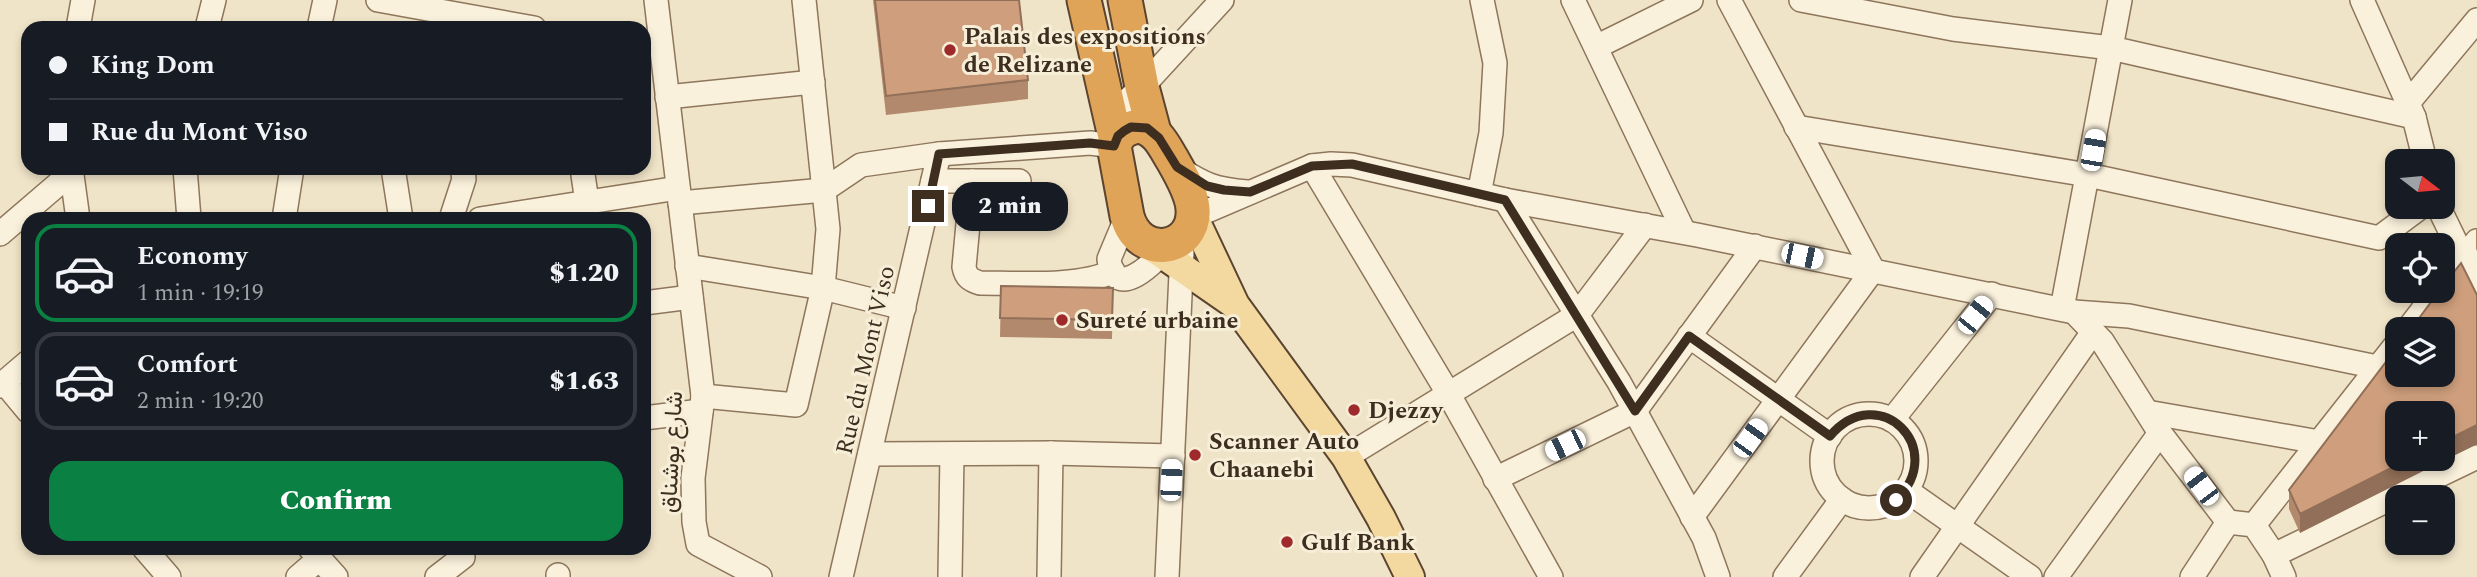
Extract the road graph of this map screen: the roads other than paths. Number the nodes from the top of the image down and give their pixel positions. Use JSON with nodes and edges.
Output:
{"nodes":[{"id":1,"x":83,"y":0,"type":"edge"},
{"id":2,"x":214,"y":0,"type":"edge"},
{"id":3,"x":326,"y":0,"type":"edge"},
{"id":4,"x":379,"y":0,"type":"edge"},
{"id":5,"x":656,"y":0,"type":"edge"},
{"id":6,"x":804,"y":0,"type":"edge"},
{"id":7,"x":1084,"y":0,"type":"edge"},
{"id":8,"x":1125,"y":0,"type":"edge"},
{"id":9,"x":1222,"y":0,"type":"edge"},
{"id":10,"x":1482,"y":0,"type":"edge"},
{"id":11,"x":1573,"y":0,"type":"edge"},
{"id":12,"x":1691,"y":0,"type":"edge"},
{"id":13,"x":1729,"y":0,"type":"edge"},
{"id":14,"x":1801,"y":0,"type":"edge"},
{"id":15,"x":2120,"y":0,"type":"edge"},
{"id":16,"x":2362,"y":0,"type":"edge"},
{"id":17,"x":426,"y":19,"type":"edge"},
{"id":18,"x":2477,"y":20,"type":"edge"},
{"id":19,"x":79,"y":21,"type":"edge"},
{"id":20,"x":209,"y":21,"type":"edge"},
{"id":21,"x":321,"y":21,"type":"edge"},
{"id":22,"x":450,"y":21,"type":"edge"},
{"id":23,"x":652,"y":36,"type":"edge"},
{"id":24,"x":1596,"y":47,"type":"junction"},
{"id":25,"x":2111,"y":48,"type":"junction"},
{"id":26,"x":813,"y":82,"type":"junction"},
{"id":27,"x":1142,"y":87,"type":"junction"},
{"id":28,"x":667,"y":97,"type":"junction"},
{"id":29,"x":2411,"y":110,"type":"junction"},
{"id":30,"x":1796,"y":127,"type":"junction"},
{"id":31,"x":1154,"y":132,"type":"junction"},
{"id":32,"x":1113,"y":134,"type":"junction"},
{"id":33,"x":2422,"y":149,"type":"edge"},
{"id":34,"x":939,"y":154,"type":"junction"},
{"id":35,"x":1312,"y":166,"type":"junction"},
{"id":36,"x":1177,"y":167,"type":"junction"},
{"id":37,"x":65,"y":175,"type":"edge"},
{"id":38,"x":72,"y":175,"type":"edge"},
{"id":39,"x":186,"y":175,"type":"edge"},
{"id":40,"x":291,"y":175,"type":"edge"},
{"id":41,"x":394,"y":175,"type":"edge"},
{"id":42,"x":463,"y":175,"type":"edge"},
{"id":43,"x":583,"y":175,"type":"edge"},
{"id":44,"x":2088,"y":175,"type":"junction"},
{"id":45,"x":933,"y":181,"type":"junction"},
{"id":46,"x":972,"y":181,"type":"junction"},
{"id":47,"x":1019,"y":181,"type":"dead end"},
{"id":48,"x":824,"y":190,"type":"junction"},
{"id":49,"x":1250,"y":192,"type":"junction"},
{"id":50,"x":1479,"y":194,"type":"junction"},
{"id":51,"x":679,"y":196,"type":"junction"},
{"id":52,"x":1505,"y":200,"type":"junction"},
{"id":53,"x":587,"y":202,"type":"junction"},
{"id":54,"x":24,"y":212,"type":"edge"},
{"id":55,"x":77,"y":212,"type":"edge"},
{"id":56,"x":188,"y":212,"type":"edge"},
{"id":57,"x":285,"y":212,"type":"edge"},
{"id":58,"x":400,"y":212,"type":"edge"},
{"id":59,"x":454,"y":212,"type":"edge"},
{"id":60,"x":524,"y":212,"type":"edge"},
{"id":61,"x":21,"y":215,"type":"edge"},
{"id":62,"x":1127,"y":216,"type":"junction"},
{"id":63,"x":2405,"y":219,"type":"edge"},
{"id":64,"x":2447,"y":219,"type":"edge"},
{"id":65,"x":1644,"y":225,"type":"junction"},
{"id":66,"x":1684,"y":232,"type":"junction"},
{"id":67,"x":0,"y":234,"type":"edge"},
{"id":68,"x":1176,"y":240,"type":"junction"},
{"id":69,"x":1755,"y":246,"type":"junction"},
{"id":70,"x":2470,"y":250,"type":"edge"},
{"id":71,"x":687,"y":266,"type":"junction"},
{"id":72,"x":2455,"y":269,"type":"edge"},
{"id":73,"x":1873,"y":270,"type":"junction"},
{"id":74,"x":1113,"y":271,"type":"junction"},
{"id":75,"x":2477,"y":286,"type":"edge"},
{"id":76,"x":823,"y":288,"type":"junction"},
{"id":77,"x":1992,"y":295,"type":"junction"},
{"id":78,"x":691,"y":297,"type":"junction"},
{"id":79,"x":651,"y":302,"type":"edge"},
{"id":80,"x":2428,"y":303,"type":"edge"},
{"id":81,"x":1235,"y":305,"type":"junction"},
{"id":82,"x":904,"y":308,"type":"junction"},
{"id":83,"x":2068,"y":310,"type":"junction"},
{"id":84,"x":1577,"y":315,"type":"junction"},
{"id":85,"x":2417,"y":317,"type":"edge"},
{"id":86,"x":2093,"y":332,"type":"junction"},
{"id":87,"x":1689,"y":336,"type":"junction"},
{"id":88,"x":2385,"y":357,"type":"edge"},
{"id":89,"x":2377,"y":367,"type":"junction"},
{"id":90,"x":21,"y":368,"type":"edge"},
{"id":91,"x":2,"y":384,"type":"edge"},
{"id":92,"x":1448,"y":393,"type":"junction"},
{"id":93,"x":1779,"y":398,"type":"junction"},
{"id":94,"x":21,"y":404,"type":"edge"},
{"id":95,"x":702,"y":404,"type":"junction"},
{"id":96,"x":1635,"y":411,"type":"junction"},
{"id":97,"x":2147,"y":412,"type":"junction"},
{"id":98,"x":651,"y":416,"type":"edge"},
{"id":99,"x":1892,"y":419,"type":"junction"},
{"id":100,"x":2160,"y":433,"type":"junction"},
{"id":101,"x":1830,"y":436,"type":"junction"},
{"id":102,"x":2319,"y":442,"type":"junction"},
{"id":103,"x":1051,"y":453,"type":"junction"},
{"id":104,"x":870,"y":454,"type":"junction"},
{"id":105,"x":952,"y":454,"type":"junction"},
{"id":106,"x":1172,"y":456,"type":"junction"},
{"id":107,"x":1346,"y":457,"type":"junction"},
{"id":108,"x":2477,"y":457,"type":"edge"},
{"id":109,"x":1495,"y":479,"type":"junction"},
{"id":110,"x":1906,"y":490,"type":"junction"},
{"id":111,"x":1842,"y":499,"type":"junction"},
{"id":112,"x":1692,"y":517,"type":"junction"},
{"id":113,"x":2228,"y":522,"type":"junction"},
{"id":114,"x":2254,"y":525,"type":"junction"},
{"id":115,"x":1958,"y":527,"type":"junction"},
{"id":116,"x":150,"y":555,"type":"edge"},
{"id":117,"x":314,"y":555,"type":"edge"},
{"id":118,"x":317,"y":555,"type":"edge"},
{"id":119,"x":461,"y":555,"type":"edge"},
{"id":120,"x":2274,"y":555,"type":"junction"},
{"id":121,"x":169,"y":577,"type":"edge"},
{"id":122,"x":298,"y":577,"type":"edge"},
{"id":123,"x":336,"y":577,"type":"edge"},
{"id":124,"x":437,"y":577,"type":"edge"},
{"id":125,"x":760,"y":577,"type":"edge"},
{"id":126,"x":841,"y":577,"type":"edge"},
{"id":127,"x":950,"y":577,"type":"edge"},
{"id":128,"x":1049,"y":577,"type":"edge"},
{"id":129,"x":1167,"y":577,"type":"edge"},
{"id":130,"x":1410,"y":577,"type":"edge"},
{"id":131,"x":1552,"y":577,"type":"edge"},
{"id":132,"x":1718,"y":577,"type":"edge"},
{"id":133,"x":1784,"y":577,"type":"edge"},
{"id":134,"x":1922,"y":577,"type":"edge"},
{"id":135,"x":2030,"y":577,"type":"edge"},
{"id":136,"x":2056,"y":577,"type":"edge"},
{"id":137,"x":2192,"y":577,"type":"edge"},
{"id":138,"x":2284,"y":577,"type":"edge"}],
"edges":[{"from":1,"to":19,"type":"street"},
{"from":2,"to":20,"type":"street"},
{"from":3,"to":21,"type":"street"},
{"from":4,"to":17,"type":"street"},
{"from":5,"to":23,"type":"street","name":"شارع بوشناق"},
{"from":6,"to":26,"type":"street"},
{"from":7,"to":32,"type":"highway"},
{"from":8,"to":27,"type":"highway"},
{"from":9,"to":27,"type":"street"},
{"from":10,"to":50,"type":"street"},
{"from":11,"to":24,"type":"street"},
{"from":12,"to":24,"type":"street"},
{"from":13,"to":30,"type":"street"},
{"from":14,"to":25,"type":"street"},
{"from":15,"to":25,"type":"street"},
{"from":16,"to":29,"type":"street"},
{"from":17,"to":22,"type":"street"},
{"from":18,"to":29,"type":"street"},
{"from":23,"to":28,"type":"street","name":"شارع بوشناق"},
{"from":24,"to":66,"type":"street"},
{"from":25,"to":29,"type":"street"},
{"from":25,"to":44,"type":"street"},
{"from":26,"to":28,"type":"street"},
{"from":26,"to":48,"type":"street"},
{"from":27,"to":31,"type":"highway"},
{"from":27,"to":32,"type":"street"},
{"from":28,"to":51,"type":"street","name":"شارع بوشناق"},
{"from":29,"to":33,"type":"street"},
{"from":30,"to":44,"type":"street"},
{"from":30,"to":73,"type":"street"},
{"from":31,"to":32,"type":"highway"},
{"from":31,"to":36,"type":"highway"},
{"from":32,"to":34,"type":"street"},
{"from":32,"to":62,"type":"highway"},
{"from":34,"to":45,"type":"street","name":"Rue du Mont Viso"},
{"from":34,"to":48,"type":"street"},
{"from":35,"to":49,"type":"street"},
{"from":35,"to":50,"type":"street"},
{"from":35,"to":92,"type":"street"},
{"from":36,"to":49,"type":"street"},
{"from":36,"to":68,"type":"highway"},
{"from":37,"to":54,"type":"street"},
{"from":38,"to":55,"type":"street"},
{"from":39,"to":56,"type":"street"},
{"from":40,"to":57,"type":"street"},
{"from":41,"to":58,"type":"street"},
{"from":42,"to":59,"type":"street"},
{"from":43,"to":53,"type":"street"},
{"from":44,"to":63,"type":"street"},
{"from":44,"to":83,"type":"street"},
{"from":45,"to":46,"type":"street"},
{"from":45,"to":82,"type":"street","name":"Rue du Mont Viso"},
{"from":46,"to":47,"type":"street"},
{"from":46,"to":74,"type":"street"},
{"from":48,"to":51,"type":"street"},
{"from":48,"to":76,"type":"street"},
{"from":49,"to":68,"type":"street"},
{"from":50,"to":52,"type":"street"},
{"from":51,"to":53,"type":"street"},
{"from":51,"to":71,"type":"street","name":"شارع بوشناق"},
{"from":52,"to":65,"type":"street"},
{"from":52,"to":84,"type":"street"},
{"from":53,"to":60,"type":"street"},
{"from":61,"to":67,"type":"street"},
{"from":62,"to":68,"type":"highway"},
{"from":62,"to":74,"type":"street"},
{"from":64,"to":70,"type":"street"},
{"from":65,"to":66,"type":"street"},
{"from":65,"to":84,"type":"street"},
{"from":66,"to":69,"type":"street"},
{"from":68,"to":74,"type":"street"},
{"from":68,"to":81,"type":"main road"},
{"from":68,"to":81,"type":"main road"},
{"from":68,"to":106,"type":"street"},
{"from":69,"to":73,"type":"street"},
{"from":69,"to":87,"type":"street"},
{"from":70,"to":72,"type":"street"},
{"from":70,"to":75,"type":"street"},
{"from":71,"to":76,"type":"street"},
{"from":71,"to":78,"type":"street","name":"شارع بوشناق"},
{"from":73,"to":77,"type":"street"},
{"from":73,"to":93,"type":"street"},
{"from":76,"to":82,"type":"street"},
{"from":76,"to":95,"type":"street"},
{"from":77,"to":83,"type":"street"},
{"from":77,"to":99,"type":"street"},
{"from":78,"to":79,"type":"street"},
{"from":78,"to":95,"type":"street","name":"شارع بوشناق"},
{"from":80,"to":85,"type":"street"},
{"from":81,"to":107,"type":"main road"},
{"from":82,"to":104,"type":"street","name":"Rue du Mont Viso"},
{"from":83,"to":86,"type":"street"},
{"from":83,"to":89,"type":"street"},
{"from":84,"to":92,"type":"street"},
{"from":84,"to":96,"type":"street"},
{"from":86,"to":97,"type":"street"},
{"from":86,"to":115,"type":"street"},
{"from":87,"to":93,"type":"street"},
{"from":87,"to":96,"type":"street"},
{"from":88,"to":89,"type":"street"},
{"from":89,"to":102,"type":"street"},
{"from":90,"to":91,"type":"street"},
{"from":91,"to":94,"type":"street"},
{"from":92,"to":107,"type":"street"},
{"from":92,"to":109,"type":"street"},
{"from":93,"to":101,"type":"street"},
{"from":93,"to":112,"type":"street"},
{"from":95,"to":98,"type":"street"},
{"from":95,"to":125,"type":"street","name":"شارع بوشناق"},
{"from":96,"to":109,"type":"street"},
{"from":96,"to":112,"type":"street"},
{"from":97,"to":100,"type":"street"},
{"from":97,"to":102,"type":"street"},
{"from":99,"to":101,"type":"street"},
{"from":99,"to":110,"type":"street"},
{"from":100,"to":113,"type":"street"},
{"from":100,"to":136,"type":"street"},
{"from":101,"to":111,"type":"street"},
{"from":102,"to":114,"type":"street"},
{"from":103,"to":105,"type":"street"},
{"from":103,"to":106,"type":"street"},
{"from":103,"to":128,"type":"street"},
{"from":104,"to":105,"type":"street"},
{"from":104,"to":126,"type":"street","name":"Rue du Mont Viso"},
{"from":105,"to":127,"type":"street"},
{"from":106,"to":129,"type":"street"},
{"from":107,"to":130,"type":"main road"},
{"from":108,"to":120,"type":"street"},
{"from":109,"to":131,"type":"street"},
{"from":110,"to":111,"type":"street"},
{"from":110,"to":115,"type":"street"},
{"from":111,"to":133,"type":"street"},
{"from":112,"to":132,"type":"street"},
{"from":113,"to":114,"type":"street"},
{"from":113,"to":137,"type":"street"},
{"from":114,"to":120,"type":"street"},
{"from":115,"to":134,"type":"street"},
{"from":115,"to":135,"type":"street"},
{"from":116,"to":121,"type":"street"},
{"from":117,"to":122,"type":"street"},
{"from":118,"to":123,"type":"street"},
{"from":119,"to":124,"type":"street"},
{"from":120,"to":138,"type":"street"}]}
